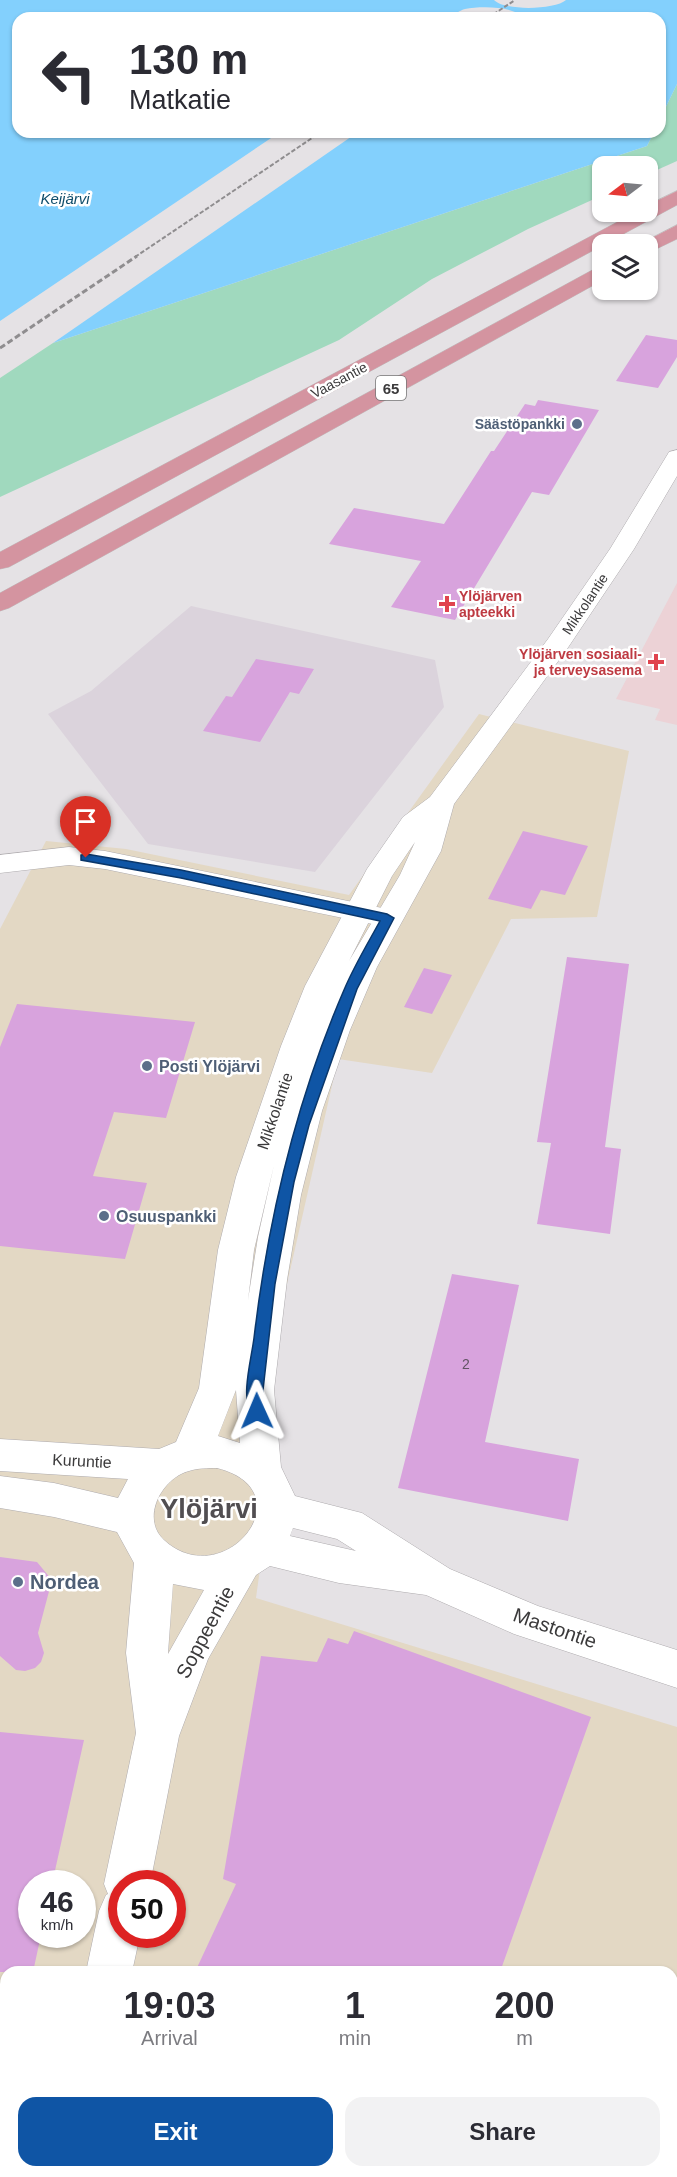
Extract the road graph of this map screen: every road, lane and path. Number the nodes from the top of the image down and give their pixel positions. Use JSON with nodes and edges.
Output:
{"nodes":[{"id":1,"x":677,"y":197,"type":"edge"},
{"id":2,"x":677,"y":231,"type":"edge"},
{"id":3,"x":658,"y":241,"type":"edge"},
{"id":4,"x":592,"y":278,"type":"edge"},
{"id":5,"x":677,"y":457,"type":"edge"},
{"id":6,"x":0,"y":562,"type":"edge"},
{"id":7,"x":0,"y":603,"type":"edge"},
{"id":8,"x":0,"y":864,"type":"edge"},
{"id":9,"x":373,"y":916,"type":"junction"},
{"id":10,"x":0,"y":1455,"type":"edge"},
{"id":11,"x":177,"y":1460,"type":"junction"},
{"id":12,"x":262,"y":1472,"type":"junction"},
{"id":13,"x":0,"y":1492,"type":"edge"},
{"id":14,"x":278,"y":1508,"type":"junction"},
{"id":15,"x":134,"y":1519,"type":"junction"},
{"id":16,"x":253,"y":1555,"type":"junction"},
{"id":17,"x":155,"y":1557,"type":"junction"},
{"id":18,"x":436,"y":1581,"type":"junction"},
{"id":19,"x":677,"y":1669,"type":"edge"},
{"id":20,"x":157,"y":1736,"type":"junction"},
{"id":21,"x":130,"y":1870,"type":"edge"},
{"id":22,"x":114,"y":1948,"type":"edge"},
{"id":23,"x":110,"y":1966,"type":"edge"}],
"edges":[{"from":1,"to":6,"type":"highway","name":"Vaasantie","number":"65"},
{"from":2,"to":3,"type":"highway"},
{"from":4,"to":7,"type":"highway","name":"Vaasantie","number":"65"},
{"from":5,"to":9,"type":"main road","name":"Mikkolantie"},
{"from":8,"to":9,"type":"street"},
{"from":9,"to":11,"type":"main road","name":"Mikkolantie"},
{"from":9,"to":12,"type":"main road","name":"Mikkolantie"},
{"from":10,"to":11,"type":"main road","name":"Kuruntie"},
{"from":11,"to":12,"type":"main road"},
{"from":11,"to":15,"type":"main road"},
{"from":12,"to":14,"type":"main road"},
{"from":13,"to":15,"type":"main road"},
{"from":14,"to":16,"type":"main road"},
{"from":14,"to":18,"type":"main road","name":"Mastontie"},
{"from":15,"to":17,"type":"main road"},
{"from":16,"to":17,"type":"main road"},
{"from":16,"to":18,"type":"main road","name":"Mastontie"},
{"from":16,"to":20,"type":"main road","name":"Soppeentie"},
{"from":17,"to":20,"type":"main road","name":"Soppeentie"},
{"from":18,"to":19,"type":"main road","name":"Mastontie"},
{"from":20,"to":21,"type":"main road","name":"Soppeentie"},
{"from":22,"to":23,"type":"main road"}]}
